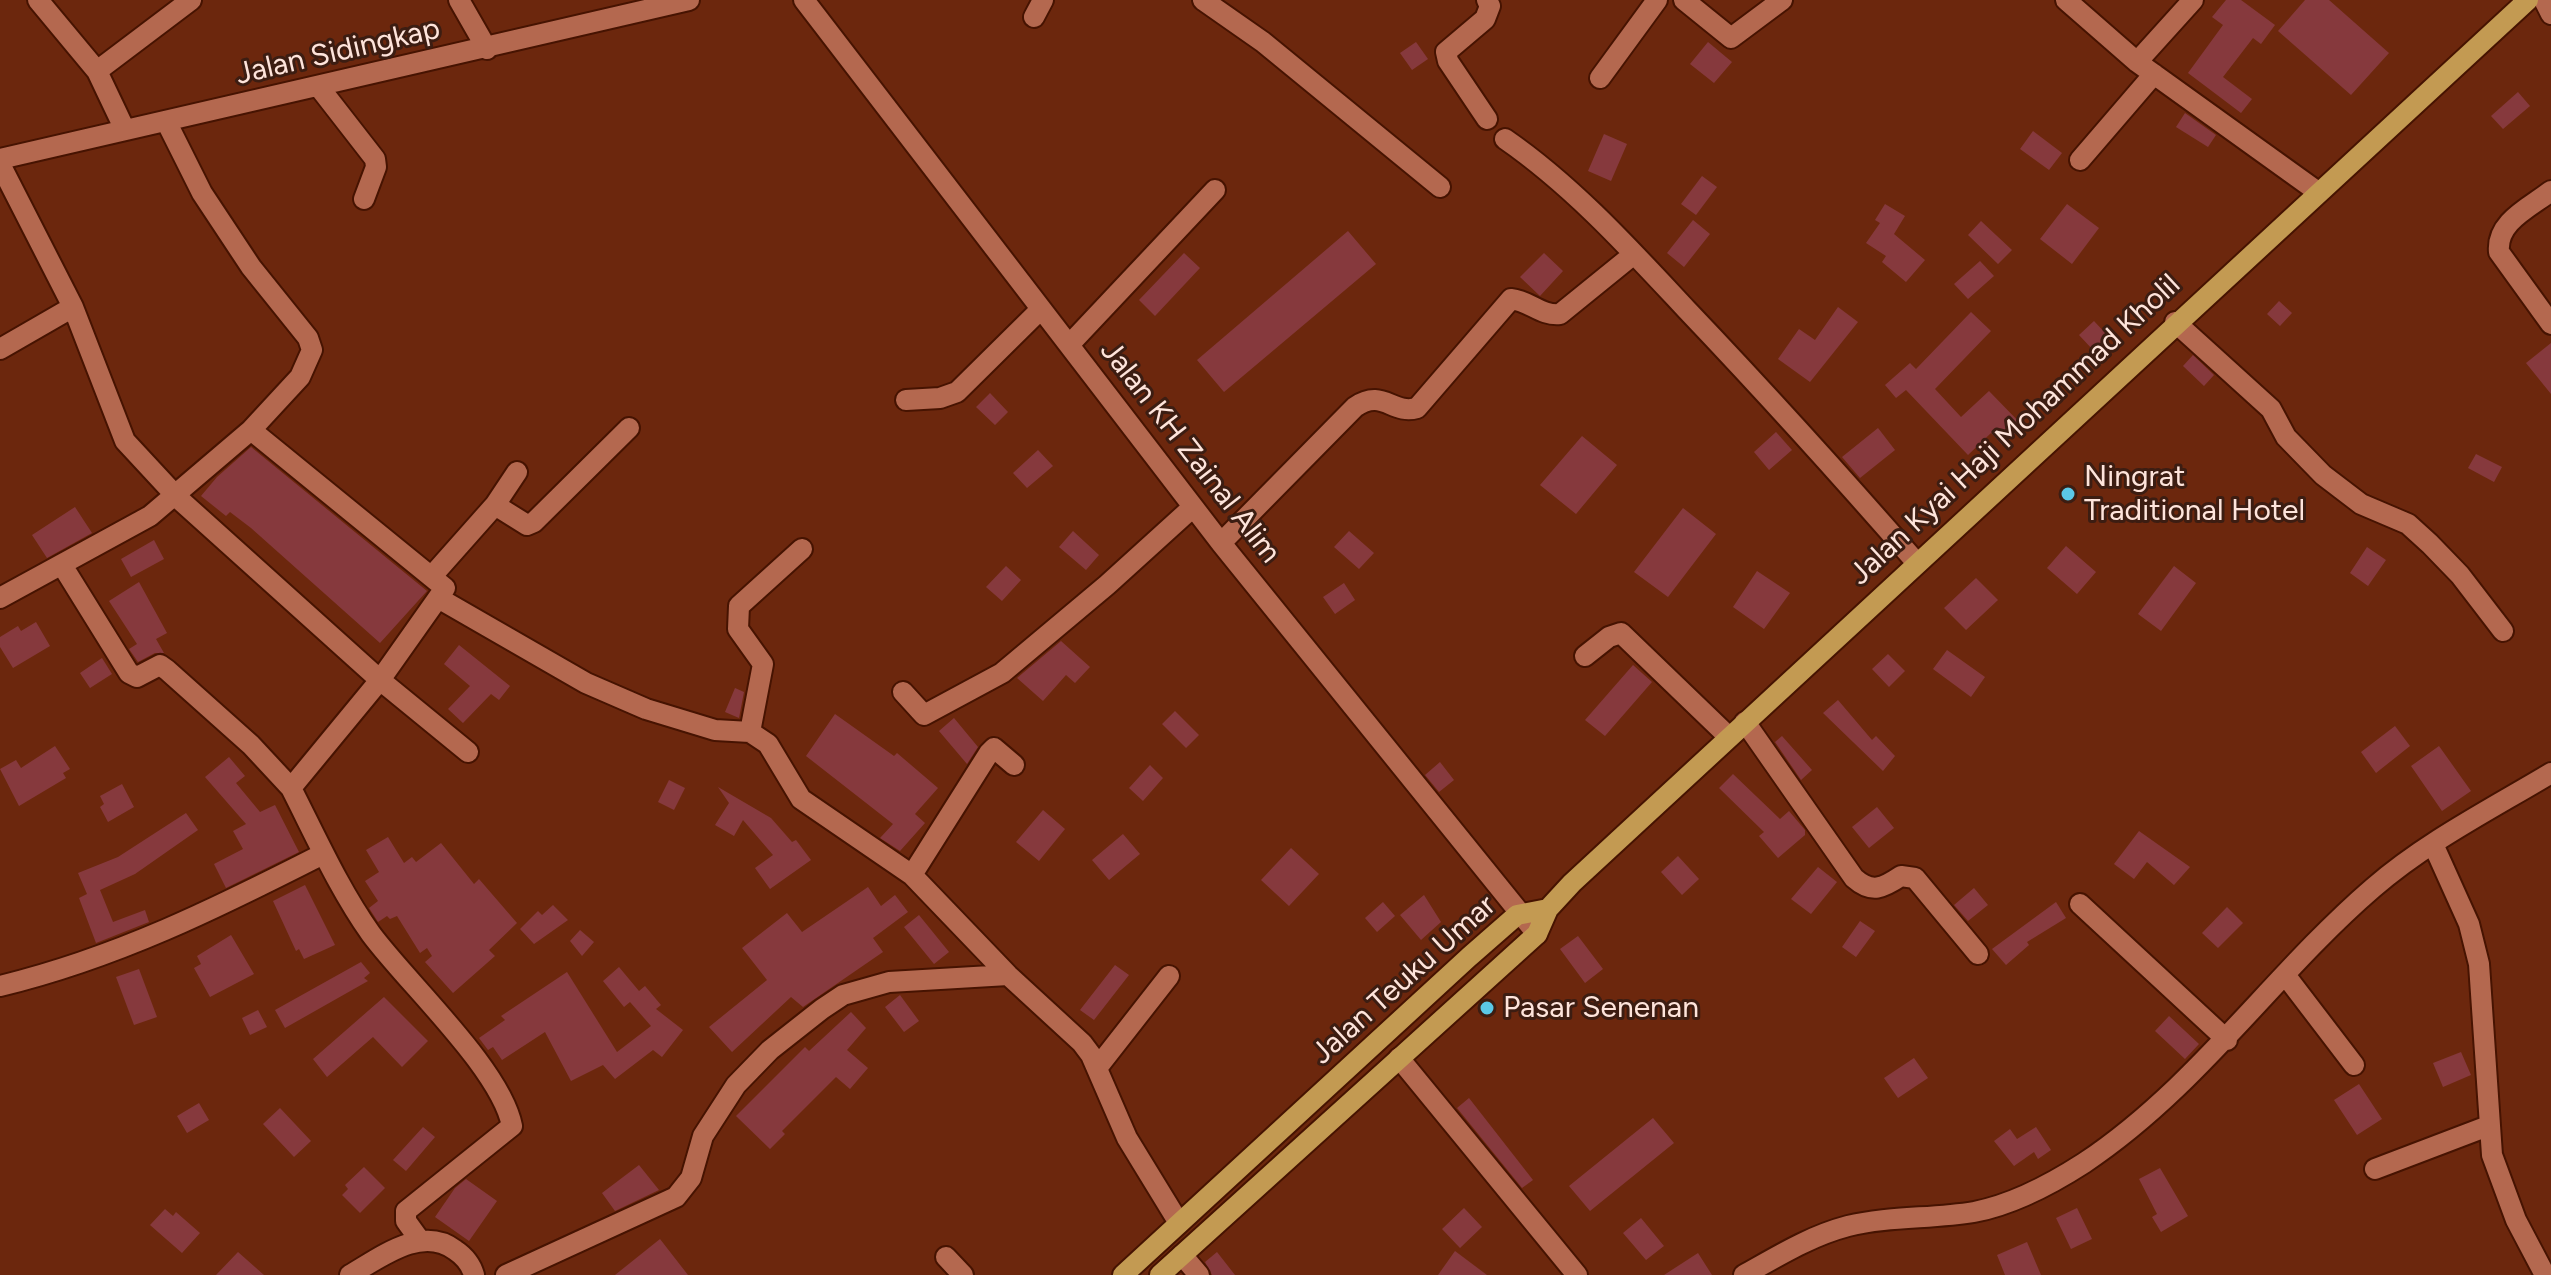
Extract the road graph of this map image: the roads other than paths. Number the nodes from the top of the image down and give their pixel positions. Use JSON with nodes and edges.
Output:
{"nodes":[{"id":1,"x":38,"y":0,"type":"edge"},
{"id":2,"x":191,"y":0,"type":"edge"},
{"id":3,"x":459,"y":0,"type":"edge"},
{"id":4,"x":689,"y":0,"type":"edge"},
{"id":5,"x":804,"y":0,"type":"edge"},
{"id":6,"x":1203,"y":0,"type":"edge"},
{"id":7,"x":1487,"y":0,"type":"edge"},
{"id":8,"x":1657,"y":0,"type":"edge"},
{"id":9,"x":1684,"y":0,"type":"edge"},
{"id":10,"x":1782,"y":0,"type":"edge"},
{"id":11,"x":2066,"y":0,"type":"edge"},
{"id":12,"x":2193,"y":0,"type":"edge"},
{"id":13,"x":2528,"y":0,"type":"edge"},
{"id":14,"x":2544,"y":0,"type":"edge"},
{"id":15,"x":2551,"y":14,"type":"edge"},
{"id":16,"x":487,"y":49,"type":"junction"},
{"id":17,"x":2146,"y":68,"type":"junction"},
{"id":18,"x":97,"y":71,"type":"junction"},
{"id":19,"x":1600,"y":78,"type":"dead end"},
{"id":20,"x":319,"y":87,"type":"junction"},
{"id":21,"x":1487,"y":119,"type":"dead end"},
{"id":22,"x":166,"y":121,"type":"junction"},
{"id":23,"x":125,"y":130,"type":"junction"},
{"id":24,"x":1505,"y":139,"type":"dead end"},
{"id":25,"x":2080,"y":160,"type":"dead end"},
{"id":26,"x":0,"y":162,"type":"edge"},
{"id":27,"x":1440,"y":187,"type":"dead end"},
{"id":28,"x":1215,"y":190,"type":"dead end"},
{"id":29,"x":2551,"y":191,"type":"edge"},
{"id":30,"x":2318,"y":192,"type":"junction"},
{"id":31,"x":364,"y":199,"type":"dead end"},
{"id":32,"x":1634,"y":254,"type":"junction"},
{"id":33,"x":73,"y":307,"type":"junction"},
{"id":34,"x":1041,"y":309,"type":"junction"},
{"id":35,"x":2175,"y":322,"type":"junction"},
{"id":36,"x":2551,"y":324,"type":"edge"},
{"id":37,"x":1069,"y":345,"type":"junction"},
{"id":38,"x":0,"y":349,"type":"edge"},
{"id":39,"x":906,"y":400,"type":"dead end"},
{"id":40,"x":629,"y":428,"type":"dead end"},
{"id":41,"x":251,"y":430,"type":"junction"},
{"id":42,"x":517,"y":472,"type":"dead end"},
{"id":43,"x":176,"y":496,"type":"junction"},
{"id":44,"x":495,"y":505,"type":"junction"},
{"id":45,"x":1193,"y":507,"type":"junction"},
{"id":46,"x":1221,"y":543,"type":"junction"},
{"id":47,"x":802,"y":549,"type":"dead end"},
{"id":48,"x":1916,"y":562,"type":"junction"},
{"id":49,"x":62,"y":565,"type":"junction"},
{"id":50,"x":432,"y":576,"type":"junction"},
{"id":51,"x":0,"y":598,"type":"edge"},
{"id":52,"x":440,"y":599,"type":"junction"},
{"id":53,"x":2503,"y":631,"type":"dead end"},
{"id":54,"x":1585,"y":656,"type":"dead end"},
{"id":55,"x":380,"y":680,"type":"junction"},
{"id":56,"x":903,"y":692,"type":"dead end"},
{"id":57,"x":1745,"y":722,"type":"junction"},
{"id":58,"x":750,"y":732,"type":"junction"},
{"id":59,"x":1729,"y":737,"type":"junction"},
{"id":60,"x":468,"y":752,"type":"dead end"},
{"id":61,"x":1014,"y":765,"type":"dead end"},
{"id":62,"x":2551,"y":773,"type":"edge"},
{"id":63,"x":291,"y":788,"type":"junction"},
{"id":64,"x":2433,"y":844,"type":"junction"},
{"id":65,"x":323,"y":854,"type":"junction"},
{"id":66,"x":912,"y":875,"type":"junction"},
{"id":67,"x":2080,"y":904,"type":"dead end"},
{"id":68,"x":1548,"y":909,"type":"junction"},
{"id":69,"x":1517,"y":915,"type":"junction"},
{"id":70,"x":1537,"y":934,"type":"junction"},
{"id":71,"x":1978,"y":954,"type":"dead end"},
{"id":72,"x":1008,"y":975,"type":"junction"},
{"id":73,"x":1169,"y":976,"type":"dead end"},
{"id":74,"x":2286,"y":976,"type":"junction"},
{"id":75,"x":0,"y":986,"type":"edge"},
{"id":76,"x":2227,"y":1040,"type":"junction"},
{"id":77,"x":1399,"y":1058,"type":"junction"},
{"id":78,"x":2354,"y":1065,"type":"dead end"},
{"id":79,"x":1097,"y":1068,"type":"junction"},
{"id":80,"x":2488,"y":1126,"type":"junction"},
{"id":81,"x":2375,"y":1169,"type":"dead end"},
{"id":82,"x":1179,"y":1223,"type":"junction"},
{"id":83,"x":419,"y":1239,"type":"junction"},
{"id":84,"x":1182,"y":1255,"type":"junction"},
{"id":85,"x":946,"y":1257,"type":"dead end"},
{"id":86,"x":350,"y":1275,"type":"edge"},
{"id":87,"x":474,"y":1275,"type":"edge"},
{"id":88,"x":506,"y":1275,"type":"edge"},
{"id":89,"x":963,"y":1275,"type":"edge"},
{"id":90,"x":1123,"y":1275,"type":"edge"},
{"id":91,"x":1160,"y":1275,"type":"edge"},
{"id":92,"x":1199,"y":1275,"type":"edge"},
{"id":93,"x":1577,"y":1275,"type":"edge"},
{"id":94,"x":1744,"y":1275,"type":"edge"},
{"id":95,"x":2545,"y":1275,"type":"edge"}],
"edges":[{"from":1,"to":18,"type":"street"},
{"from":2,"to":18,"type":"street"},
{"from":3,"to":16,"type":"street"},
{"from":4,"to":16,"type":"street","name":"Jalan Sidingkap"},
{"from":5,"to":34,"type":"street","name":"Jalan KH Zainal Alim"},
{"from":6,"to":27,"type":"street"},
{"from":7,"to":21,"type":"street"},
{"from":8,"to":19,"type":"street"},
{"from":9,"to":10,"type":"street"},
{"from":11,"to":17,"type":"street"},
{"from":12,"to":17,"type":"street"},
{"from":13,"to":30,"type":"main road","name":"Jalan Kyai Haji Mohammad Kholil"},
{"from":14,"to":15,"type":"street"},
{"from":16,"to":20,"type":"street","name":"Jalan Sidingkap"},
{"from":17,"to":25,"type":"street"},
{"from":17,"to":30,"type":"street"},
{"from":18,"to":23,"type":"street"},
{"from":20,"to":22,"type":"street","name":"Jalan Sidingkap"},
{"from":20,"to":31,"type":"street"},
{"from":22,"to":23,"type":"street","name":"Jalan Sidingkap"},
{"from":22,"to":41,"type":"street"},
{"from":23,"to":26,"type":"street","name":"Jalan Sidingkap"},
{"from":24,"to":32,"type":"street"},
{"from":26,"to":33,"type":"street"},
{"from":28,"to":37,"type":"street"},
{"from":29,"to":36,"type":"street"},
{"from":30,"to":35,"type":"main road","name":"Jalan Kyai Haji Mohammad Kholil"},
{"from":32,"to":46,"type":"street"},
{"from":32,"to":48,"type":"street"},
{"from":33,"to":38,"type":"street"},
{"from":33,"to":43,"type":"street"},
{"from":34,"to":37,"type":"street","name":"Jalan KH Zainal Alim"},
{"from":34,"to":39,"type":"street"},
{"from":35,"to":48,"type":"main road","name":"Jalan Kyai Haji Mohammad Kholil"},
{"from":35,"to":53,"type":"street"},
{"from":37,"to":45,"type":"street","name":"Jalan KH Zainal Alim"},
{"from":40,"to":44,"type":"street"},
{"from":41,"to":43,"type":"street"},
{"from":41,"to":50,"type":"street"},
{"from":42,"to":44,"type":"street"},
{"from":43,"to":49,"type":"street"},
{"from":43,"to":55,"type":"street"},
{"from":44,"to":50,"type":"street"},
{"from":45,"to":46,"type":"street","name":"Jalan KH Zainal Alim"},
{"from":45,"to":56,"type":"street"},
{"from":46,"to":69,"type":"street","name":"Jalan KH Zainal Alim"},
{"from":47,"to":58,"type":"street"},
{"from":48,"to":57,"type":"main road","name":"Jalan Kyai Haji Mohammad Kholil"},
{"from":49,"to":51,"type":"street"},
{"from":49,"to":63,"type":"street"},
{"from":50,"to":52,"type":"street"},
{"from":52,"to":55,"type":"street"},
{"from":52,"to":58,"type":"street"},
{"from":54,"to":59,"type":"street"},
{"from":55,"to":60,"type":"street"},
{"from":55,"to":63,"type":"street"},
{"from":57,"to":59,"type":"main road","name":"Jalan Kyai Haji Mohammad Kholil"},
{"from":57,"to":71,"type":"street"},
{"from":58,"to":66,"type":"street"},
{"from":59,"to":68,"type":"main road","name":"Jalan Kyai Haji Mohammad Kholil"},
{"from":61,"to":66,"type":"street"},
{"from":62,"to":64,"type":"street"},
{"from":63,"to":65,"type":"street"},
{"from":64,"to":74,"type":"street"},
{"from":64,"to":80,"type":"street"},
{"from":65,"to":75,"type":"street"},
{"from":65,"to":83,"type":"street"},
{"from":66,"to":72,"type":"street"},
{"from":67,"to":76,"type":"street"},
{"from":68,"to":69,"type":"main road","name":"Jalan Teuku Umar"},
{"from":68,"to":70,"type":"main road","name":"Jalan Teuku Umar"},
{"from":69,"to":70,"type":"street","name":"Jalan KH Zainal Alim"},
{"from":69,"to":82,"type":"main road","name":"Jalan Teuku Umar"},
{"from":70,"to":77,"type":"main road","name":"Jalan Teuku Umar"},
{"from":72,"to":79,"type":"street"},
{"from":72,"to":88,"type":"street"},
{"from":73,"to":79,"type":"street"},
{"from":74,"to":76,"type":"street"},
{"from":74,"to":78,"type":"street"},
{"from":76,"to":94,"type":"street"},
{"from":77,"to":84,"type":"main road","name":"Jalan Teuku Umar"},
{"from":77,"to":93,"type":"street"},
{"from":79,"to":82,"type":"street"},
{"from":80,"to":81,"type":"street"},
{"from":80,"to":95,"type":"street"},
{"from":82,"to":90,"type":"main road","name":"Jalan Teuku Umar"},
{"from":83,"to":86,"type":"street"},
{"from":83,"to":87,"type":"street"},
{"from":84,"to":91,"type":"main road","name":"Jalan Teuku Umar"},
{"from":84,"to":92,"type":"street"},
{"from":85,"to":89,"type":"street"}]}
